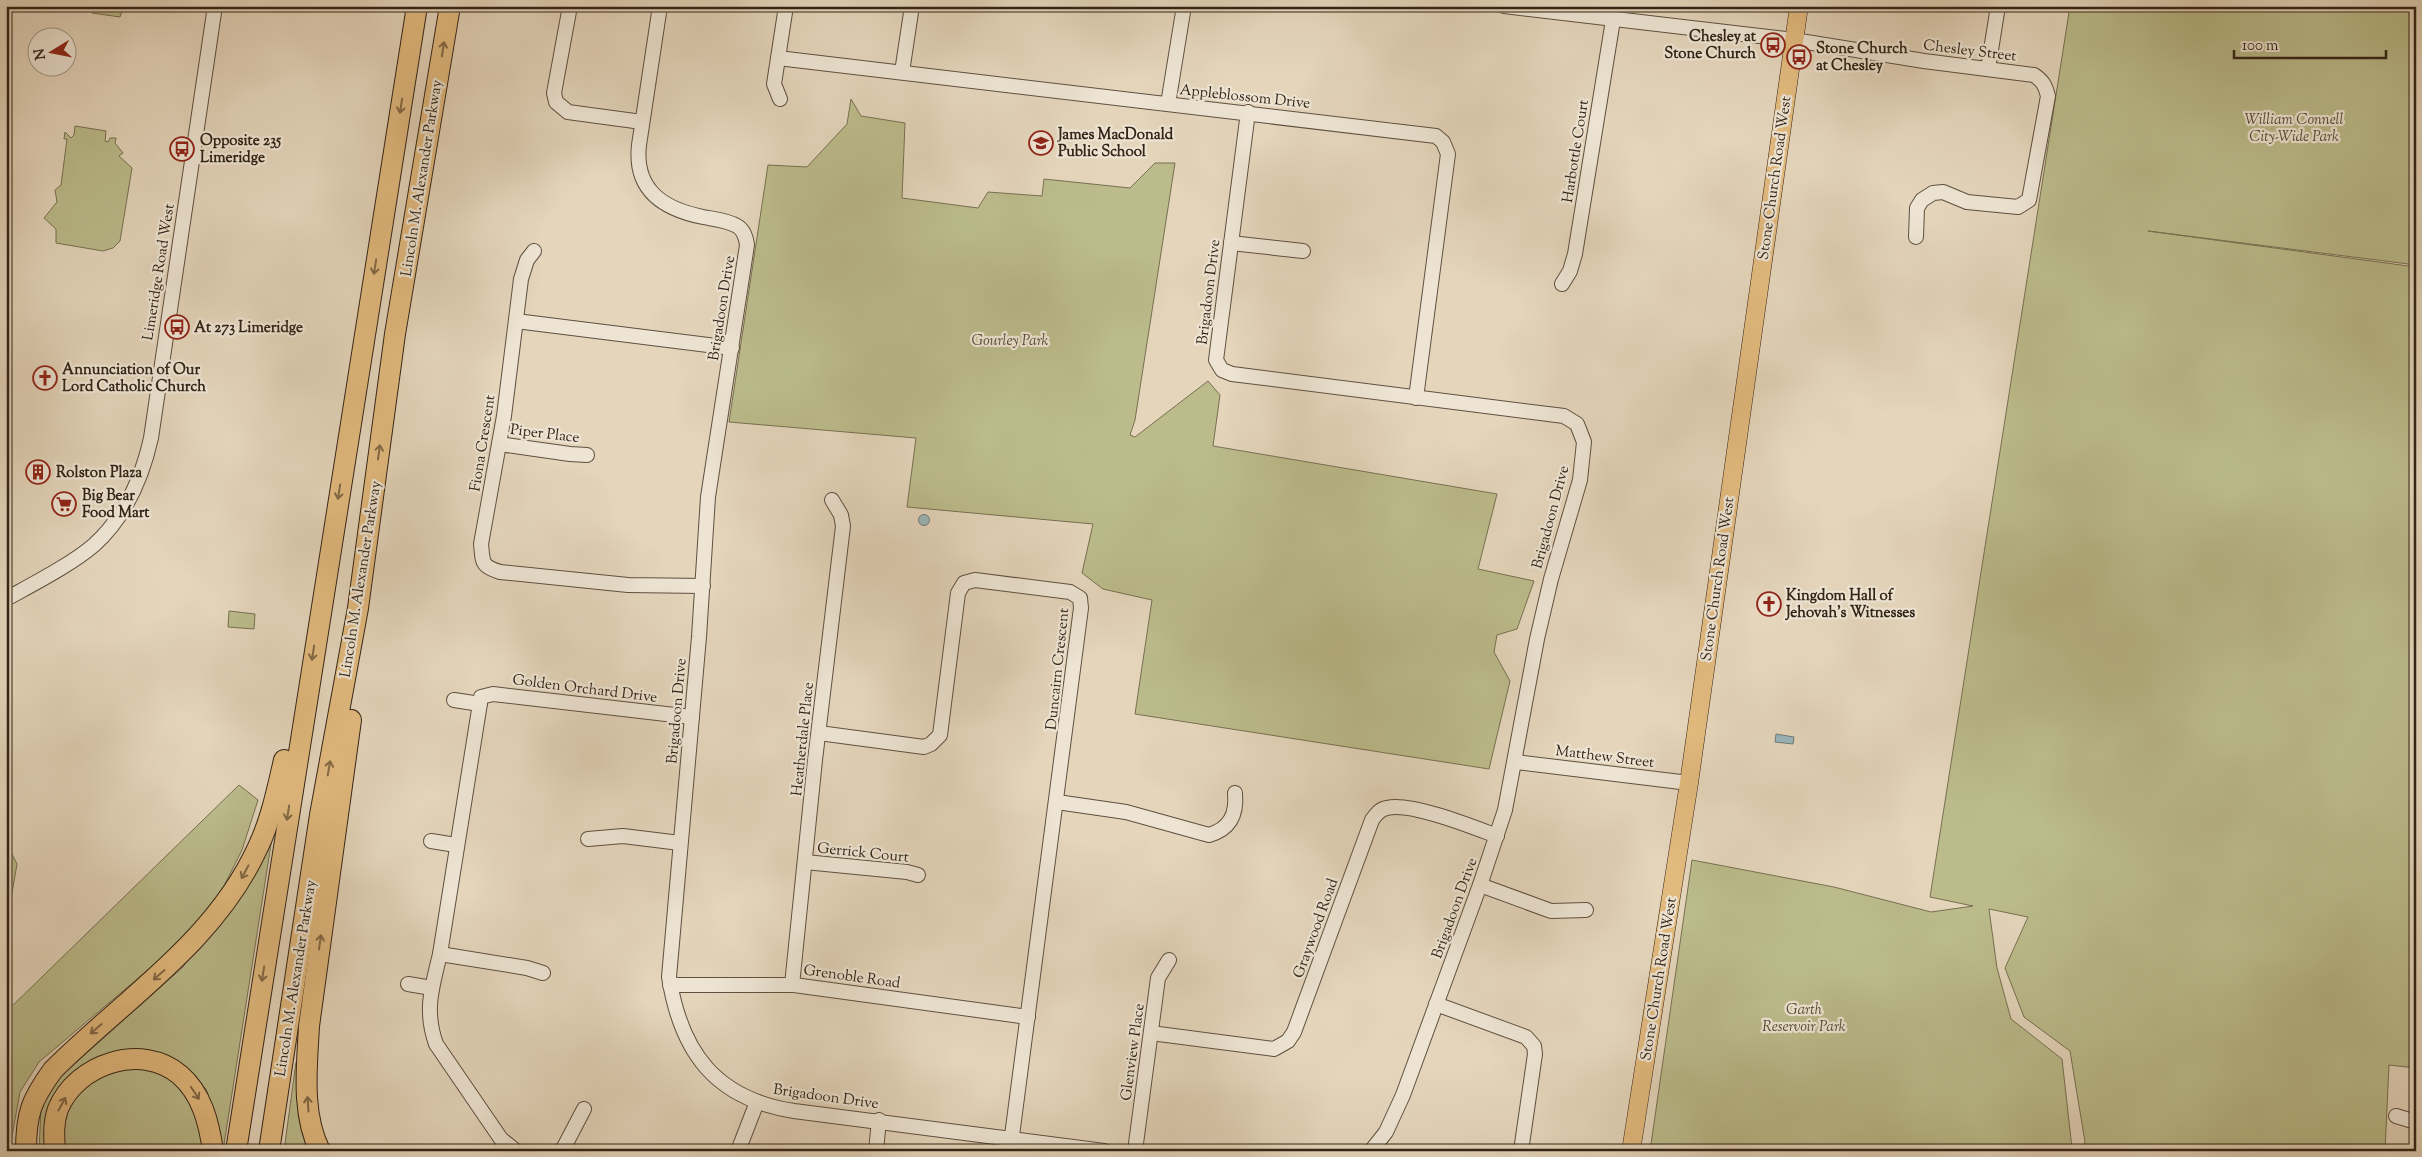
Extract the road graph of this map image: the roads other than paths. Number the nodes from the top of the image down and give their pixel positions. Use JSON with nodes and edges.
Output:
{"nodes":[{"id":1,"x":215,"y":6,"type":"edge"},
{"id":2,"x":417,"y":6,"type":"edge"},
{"id":3,"x":450,"y":6,"type":"edge"},
{"id":4,"x":570,"y":6,"type":"edge"},
{"id":5,"x":660,"y":6,"type":"edge"},
{"id":6,"x":786,"y":6,"type":"edge"},
{"id":7,"x":912,"y":6,"type":"edge"},
{"id":8,"x":1184,"y":6,"type":"edge"},
{"id":9,"x":1504,"y":6,"type":"edge"},
{"id":10,"x":1799,"y":6,"type":"edge"},
{"id":11,"x":1998,"y":6,"type":"edge"},
{"id":12,"x":1613,"y":20,"type":"junction"},
{"id":13,"x":1794,"y":40,"type":"junction"},
{"id":14,"x":778,"y":58,"type":"junction"},
{"id":15,"x":1988,"y":69,"type":"junction"},
{"id":16,"x":902,"y":72,"type":"junction"},
{"id":17,"x":780,"y":100,"type":"dead end"},
{"id":18,"x":1168,"y":104,"type":"junction"},
{"id":19,"x":1248,"y":112,"type":"junction"},
{"id":20,"x":642,"y":122,"type":"junction"},
{"id":21,"x":1916,"y":237,"type":"dead end"},
{"id":22,"x":1231,"y":243,"type":"junction"},
{"id":23,"x":534,"y":251,"type":"dead end"},
{"id":24,"x":1303,"y":252,"type":"dead end"},
{"id":25,"x":1562,"y":284,"type":"dead end"},
{"id":26,"x":516,"y":321,"type":"junction"},
{"id":27,"x":732,"y":348,"type":"junction"},
{"id":28,"x":1416,"y":398,"type":"junction"},
{"id":29,"x":499,"y":444,"type":"junction"},
{"id":30,"x":587,"y":454,"type":"dead end"},
{"id":31,"x":832,"y":500,"type":"dead end"},
{"id":32,"x":703,"y":586,"type":"junction"},
{"id":33,"x":6,"y":599,"type":"edge"},
{"id":34,"x":358,"y":608,"type":"junction"},
{"id":35,"x":307,"y":696,"type":"junction"},
{"id":36,"x":454,"y":700,"type":"dead end"},
{"id":37,"x":480,"y":704,"type":"junction"},
{"id":38,"x":692,"y":717,"type":"junction"},
{"id":39,"x":819,"y":733,"type":"junction"},
{"id":40,"x":1516,"y":762,"type":"junction"},
{"id":41,"x":1689,"y":783,"type":"junction"},
{"id":42,"x":1235,"y":793,"type":"dead end"},
{"id":43,"x":1057,"y":802,"type":"junction"},
{"id":44,"x":1497,"y":836,"type":"junction"},
{"id":45,"x":588,"y":839,"type":"dead end"},
{"id":46,"x":431,"y":841,"type":"dead end"},
{"id":47,"x":680,"y":842,"type":"junction"},
{"id":48,"x":456,"y":845,"type":"junction"},
{"id":49,"x":805,"y":862,"type":"junction"},
{"id":50,"x":918,"y":875,"type":"dead end"},
{"id":51,"x":1480,"y":885,"type":"junction"},
{"id":52,"x":1586,"y":910,"type":"dead end"},
{"id":53,"x":440,"y":954,"type":"junction"},
{"id":54,"x":1169,"y":960,"type":"dead end"},
{"id":55,"x":543,"y":973,"type":"dead end"},
{"id":56,"x":408,"y":984,"type":"dead end"},
{"id":57,"x":670,"y":985,"type":"junction"},
{"id":58,"x":792,"y":985,"type":"junction"},
{"id":59,"x":432,"y":988,"type":"junction"},
{"id":60,"x":1436,"y":1004,"type":"junction"},
{"id":61,"x":1028,"y":1018,"type":"junction"},
{"id":62,"x":1151,"y":1033,"type":"junction"},
{"id":63,"x":757,"y":1102,"type":"junction"},
{"id":64,"x":584,"y":1109,"type":"dead end"},
{"id":65,"x":2396,"y":1116,"type":"dead end"},
{"id":66,"x":879,"y":1120,"type":"junction"},
{"id":67,"x":2414,"y":1124,"type":"edge"},
{"id":68,"x":1011,"y":1145,"type":"edge"},
{"id":69,"x":26,"y":1151,"type":"edge"},
{"id":70,"x":55,"y":1151,"type":"edge"},
{"id":71,"x":213,"y":1151,"type":"edge"},
{"id":72,"x":236,"y":1151,"type":"edge"},
{"id":73,"x":269,"y":1151,"type":"edge"},
{"id":74,"x":320,"y":1151,"type":"edge"},
{"id":75,"x":516,"y":1151,"type":"edge"},
{"id":76,"x":562,"y":1151,"type":"edge"},
{"id":77,"x":738,"y":1151,"type":"edge"},
{"id":78,"x":876,"y":1151,"type":"edge"},
{"id":79,"x":1104,"y":1151,"type":"edge"},
{"id":80,"x":1135,"y":1151,"type":"edge"},
{"id":81,"x":1371,"y":1151,"type":"edge"},
{"id":82,"x":1521,"y":1151,"type":"edge"},
{"id":83,"x":1630,"y":1151,"type":"edge"}],
"edges":[{"from":1,"to":33,"type":"street","name":"Limeridge Road West"},
{"from":2,"to":35,"type":"highway","name":"Lincoln M. Alexander Parkway","one_way":true},
{"from":34,"to":3,"type":"highway","name":"Lincoln M. Alexander Parkway","one_way":true},
{"from":4,"to":20,"type":"street"},
{"from":5,"to":20,"type":"street","name":"Brigadoon Drive"},
{"from":6,"to":14,"type":"street"},
{"from":7,"to":16,"type":"street"},
{"from":8,"to":18,"type":"street"},
{"from":9,"to":12,"type":"street","name":"Chesley Street"},
{"from":10,"to":13,"type":"main road","name":"Stone Church Road West"},
{"from":11,"to":15,"type":"street"},
{"from":12,"to":13,"type":"street","name":"Chesley Street"},
{"from":12,"to":25,"type":"street","name":"Harbottle Court"},
{"from":13,"to":15,"type":"street","name":"Chesley Street"},
{"from":13,"to":41,"type":"main road","name":"Stone Church Road West"},
{"from":14,"to":16,"type":"street","name":"Appleblossom Drive"},
{"from":14,"to":17,"type":"street"},
{"from":15,"to":21,"type":"street","name":"Chesley Street"},
{"from":16,"to":18,"type":"street","name":"Appleblossom Drive"},
{"from":18,"to":19,"type":"street","name":"Appleblossom Drive"},
{"from":19,"to":22,"type":"street","name":"Brigadoon Drive"},
{"from":19,"to":28,"type":"street","name":"Appleblossom Drive"},
{"from":20,"to":27,"type":"street","name":"Brigadoon Drive"},
{"from":22,"to":24,"type":"street"},
{"from":22,"to":28,"type":"street","name":"Brigadoon Drive"},
{"from":23,"to":26,"type":"street","name":"Fiona Crescent"},
{"from":26,"to":27,"type":"street"},
{"from":26,"to":29,"type":"street","name":"Fiona Crescent"},
{"from":27,"to":32,"type":"street","name":"Brigadoon Drive"},
{"from":28,"to":40,"type":"street","name":"Brigadoon Drive"},
{"from":29,"to":30,"type":"street","name":"Piper Place"},
{"from":29,"to":32,"type":"street","name":"Fiona Crescent"},
{"from":31,"to":39,"type":"street","name":"Heatherdale Place"},
{"from":32,"to":38,"type":"street","name":"Brigadoon Drive"},
{"from":73,"to":34,"type":"highway","name":"Lincoln M. Alexander Parkway","one_way":true},
{"from":74,"to":34,"type":"highway","one_way":true},
{"from":35,"to":69,"type":"highway","one_way":true},
{"from":35,"to":72,"type":"highway","name":"Lincoln M. Alexander Parkway","one_way":true},
{"from":36,"to":37,"type":"street"},
{"from":37,"to":38,"type":"street","name":"Golden Orchard Drive"},
{"from":37,"to":48,"type":"street"},
{"from":38,"to":47,"type":"street","name":"Brigadoon Drive"},
{"from":39,"to":43,"type":"street","name":"Duncairn Crescent"},
{"from":39,"to":49,"type":"street","name":"Heatherdale Place"},
{"from":40,"to":41,"type":"street","name":"Matthew Street"},
{"from":40,"to":44,"type":"street","name":"Brigadoon Drive"},
{"from":41,"to":83,"type":"main road","name":"Stone Church Road West"},
{"from":42,"to":43,"type":"street"},
{"from":43,"to":61,"type":"street","name":"Duncairn Crescent"},
{"from":44,"to":51,"type":"street","name":"Brigadoon Drive"},
{"from":44,"to":62,"type":"street","name":"Graywood Road"},
{"from":45,"to":47,"type":"street"},
{"from":46,"to":48,"type":"street"},
{"from":47,"to":57,"type":"street","name":"Brigadoon Drive"},
{"from":48,"to":53,"type":"street"},
{"from":49,"to":50,"type":"street","name":"Gerrick Court"},
{"from":49,"to":58,"type":"street","name":"Heatherdale Place"},
{"from":51,"to":52,"type":"street"},
{"from":51,"to":60,"type":"street","name":"Brigadoon Drive"},
{"from":53,"to":55,"type":"street"},
{"from":53,"to":59,"type":"street"},
{"from":54,"to":62,"type":"street","name":"Glenview Place"},
{"from":56,"to":59,"type":"street"},
{"from":57,"to":58,"type":"street","name":"Grenoble Road"},
{"from":57,"to":63,"type":"street","name":"Brigadoon Drive"},
{"from":58,"to":61,"type":"street","name":"Grenoble Road"},
{"from":59,"to":75,"type":"street"},
{"from":60,"to":81,"type":"street","name":"Brigadoon Drive"},
{"from":60,"to":82,"type":"street"},
{"from":61,"to":68,"type":"street","name":"Duncairn Crescent"},
{"from":62,"to":80,"type":"street","name":"Glenview Place"},
{"from":63,"to":66,"type":"street","name":"Brigadoon Drive"},
{"from":63,"to":77,"type":"street"},
{"from":64,"to":76,"type":"street"},
{"from":65,"to":67,"type":"street"},
{"from":66,"to":68,"type":"street","name":"Brigadoon Drive"},
{"from":66,"to":78,"type":"street"},
{"from":68,"to":79,"type":"street","name":"Brigadoon Drive"},
{"from":70,"to":71,"type":"highway","one_way":true}]}
